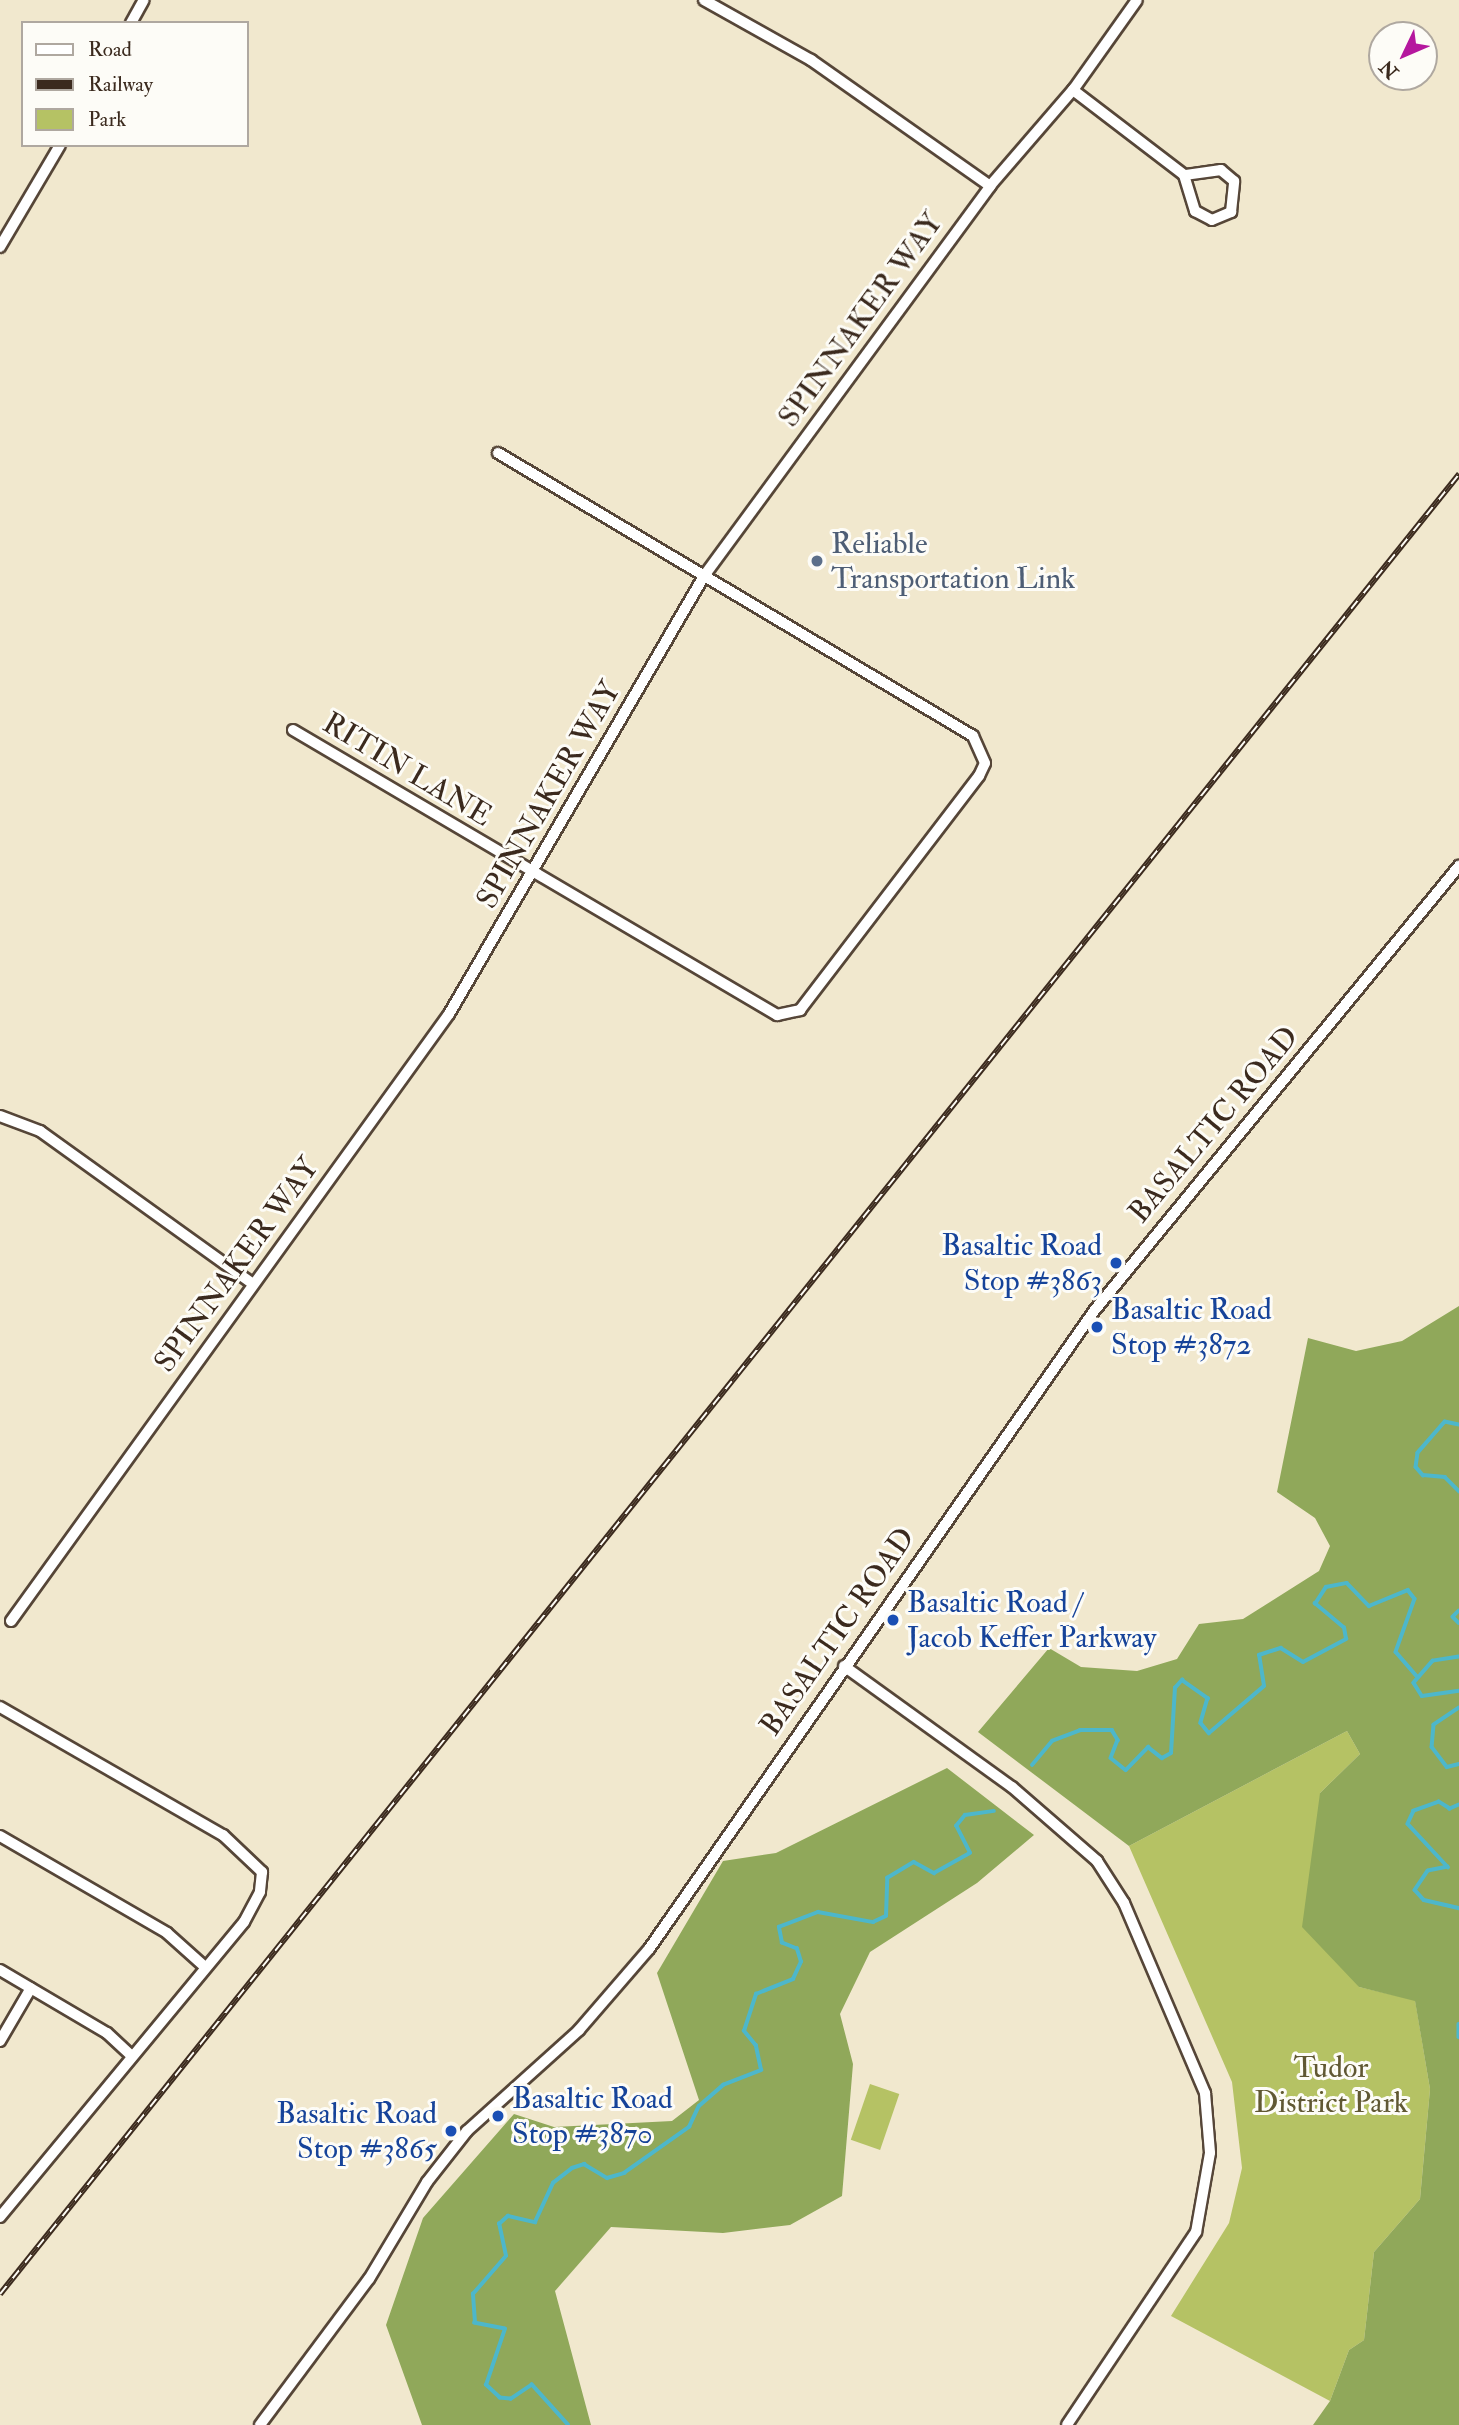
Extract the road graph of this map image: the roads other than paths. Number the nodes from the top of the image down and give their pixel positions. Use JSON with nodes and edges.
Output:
{"nodes":[{"id":1,"x":144,"y":0,"type":"edge"},
{"id":2,"x":704,"y":0,"type":"edge"},
{"id":3,"x":1137,"y":0,"type":"edge"},
{"id":4,"x":132,"y":21,"type":"edge"},
{"id":5,"x":1073,"y":90,"type":"junction"},
{"id":6,"x":59,"y":147,"type":"edge"},
{"id":7,"x":1184,"y":175,"type":"junction"},
{"id":8,"x":990,"y":186,"type":"junction"},
{"id":9,"x":0,"y":247,"type":"edge"},
{"id":10,"x":498,"y":453,"type":"dead end"},
{"id":11,"x":704,"y":576,"type":"junction"},
{"id":12,"x":293,"y":730,"type":"dead end"},
{"id":13,"x":1459,"y":866,"type":"edge"},
{"id":14,"x":533,"y":874,"type":"junction"},
{"id":15,"x":0,"y":1115,"type":"edge"},
{"id":16,"x":253,"y":1284,"type":"junction"},
{"id":17,"x":11,"y":1621,"type":"dead end"},
{"id":18,"x":844,"y":1666,"type":"junction"},
{"id":19,"x":0,"y":1707,"type":"edge"},
{"id":20,"x":0,"y":1836,"type":"edge"},
{"id":21,"x":205,"y":1967,"type":"junction"},
{"id":22,"x":0,"y":1970,"type":"edge"},
{"id":23,"x":32,"y":1988,"type":"junction"},
{"id":24,"x":0,"y":2040,"type":"edge"},
{"id":25,"x":132,"y":2056,"type":"junction"},
{"id":26,"x":0,"y":2217,"type":"edge"},
{"id":27,"x":260,"y":2425,"type":"edge"},
{"id":28,"x":1067,"y":2425,"type":"edge"}],
"edges":[{"from":1,"to":4,"type":"street"},
{"from":2,"to":8,"type":"street"},
{"from":3,"to":5,"type":"street","name":"SPINNAKER WAY"},
{"from":5,"to":7,"type":"street"},
{"from":5,"to":8,"type":"street","name":"SPINNAKER WAY"},
{"from":6,"to":9,"type":"street"},
{"from":7,"to":7,"type":"street"},
{"from":8,"to":11,"type":"street","name":"SPINNAKER WAY"},
{"from":10,"to":11,"type":"street","name":"RITIN LANE"},
{"from":11,"to":14,"type":"street","name":"SPINNAKER WAY"},
{"from":11,"to":14,"type":"street","name":"RITIN LANE"},
{"from":12,"to":14,"type":"street","name":"RITIN LANE"},
{"from":13,"to":18,"type":"street","name":"BASALTIC ROAD"},
{"from":14,"to":16,"type":"street","name":"SPINNAKER WAY"},
{"from":15,"to":16,"type":"street"},
{"from":16,"to":17,"type":"street","name":"SPINNAKER WAY"},
{"from":18,"to":27,"type":"street","name":"BASALTIC ROAD"},
{"from":18,"to":28,"type":"street"},
{"from":19,"to":21,"type":"street"},
{"from":20,"to":21,"type":"street"},
{"from":21,"to":25,"type":"street"},
{"from":22,"to":23,"type":"street"},
{"from":23,"to":24,"type":"street"},
{"from":23,"to":25,"type":"street"},
{"from":25,"to":26,"type":"street"}]}
